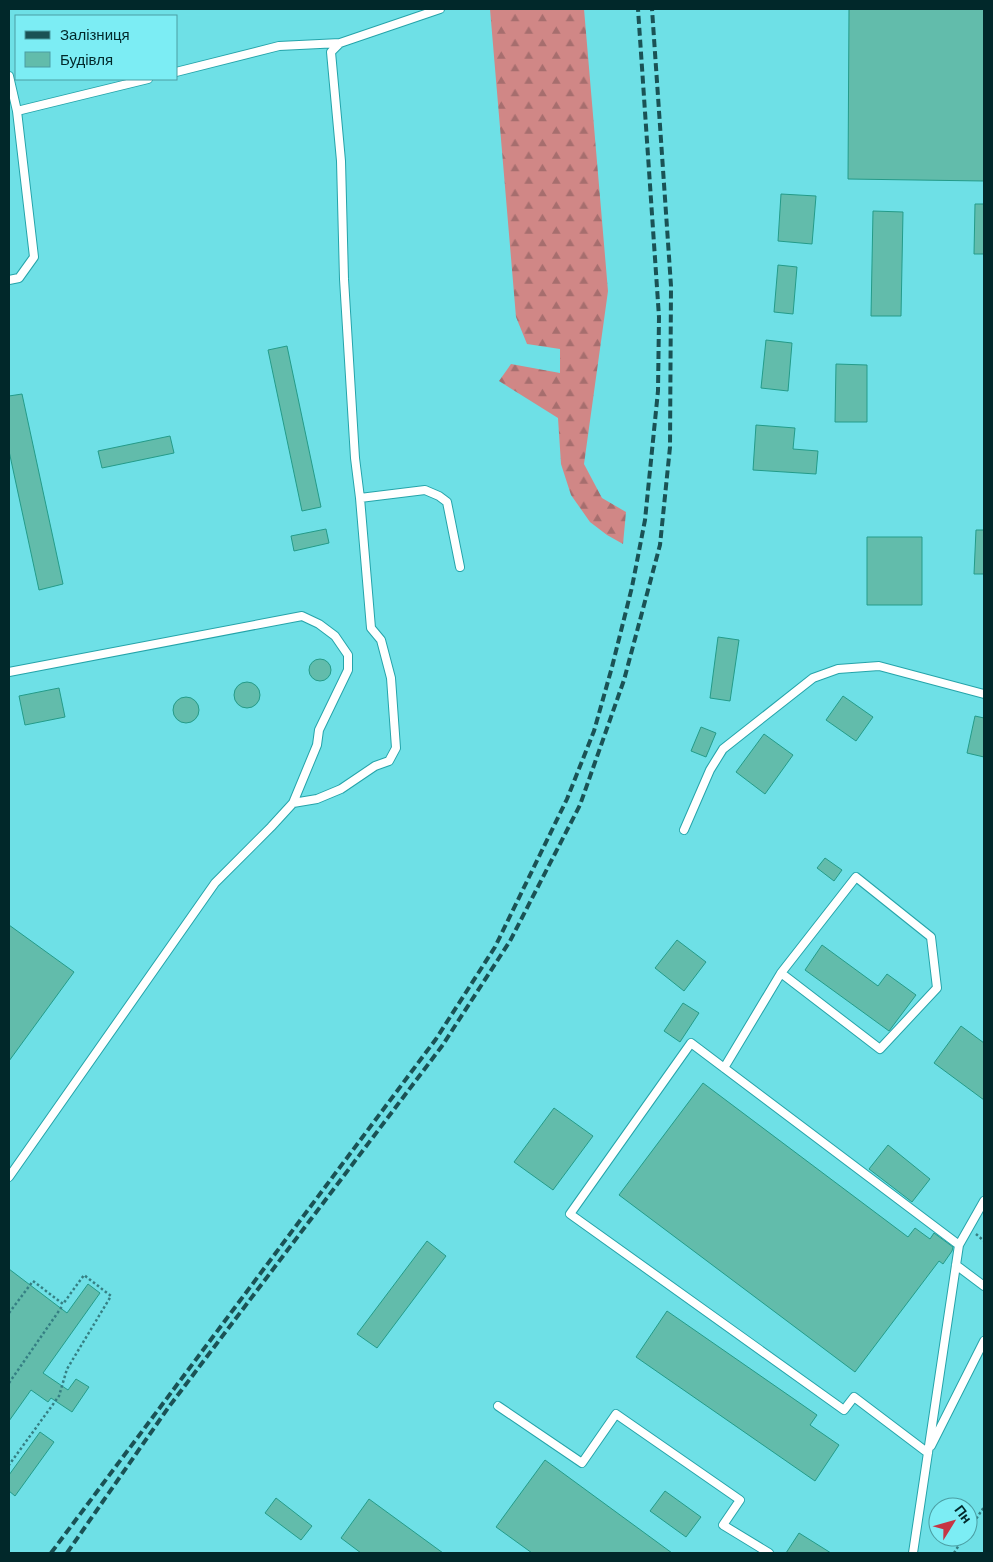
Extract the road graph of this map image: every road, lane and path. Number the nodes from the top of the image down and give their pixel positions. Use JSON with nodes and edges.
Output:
{"nodes":[{"id":1,"x":440,"y":9,"type":"edge"},
{"id":2,"x":340,"y":43,"type":"junction"},
{"id":3,"x":178,"y":71,"type":"edge"},
{"id":4,"x":9,"y":76,"type":"edge"},
{"id":5,"x":144,"y":80,"type":"edge"},
{"id":6,"x":17,"y":111,"type":"junction"},
{"id":7,"x":9,"y":280,"type":"edge"},
{"id":8,"x":360,"y":498,"type":"junction"},
{"id":9,"x":460,"y":567,"type":"dead end"},
{"id":10,"x":9,"y":672,"type":"edge"},
{"id":11,"x":984,"y":694,"type":"edge"},
{"id":12,"x":293,"y":803,"type":"junction"},
{"id":13,"x":684,"y":830,"type":"dead end"},
{"id":14,"x":781,"y":974,"type":"junction"},
{"id":15,"x":724,"y":1068,"type":"junction"},
{"id":16,"x":9,"y":1177,"type":"edge"},
{"id":17,"x":984,"y":1201,"type":"edge"},
{"id":18,"x":959,"y":1245,"type":"junction"},
{"id":19,"x":956,"y":1265,"type":"junction"},
{"id":20,"x":984,"y":1286,"type":"edge"},
{"id":21,"x":63,"y":1304,"type":"junction"},
{"id":22,"x":9,"y":1313,"type":"edge"},
{"id":23,"x":984,"y":1341,"type":"edge"},
{"id":24,"x":9,"y":1383,"type":"edge"},
{"id":25,"x":498,"y":1406,"type":"dead end"},
{"id":26,"x":928,"y":1453,"type":"junction"},
{"id":27,"x":9,"y":1465,"type":"edge"},
{"id":28,"x":769,"y":1553,"type":"edge"},
{"id":29,"x":913,"y":1553,"type":"edge"}],
"edges":[{"from":1,"to":2,"type":"lane"},
{"from":2,"to":3,"type":"lane"},
{"from":2,"to":8,"type":"lane"},
{"from":4,"to":6,"type":"lane"},
{"from":5,"to":6,"type":"lane"},
{"from":6,"to":7,"type":"lane"},
{"from":8,"to":9,"type":"lane"},
{"from":8,"to":12,"type":"lane"},
{"from":10,"to":12,"type":"lane"},
{"from":11,"to":13,"type":"lane"},
{"from":12,"to":16,"type":"lane"},
{"from":14,"to":14,"type":"lane"},
{"from":14,"to":15,"type":"lane"},
{"from":15,"to":18,"type":"lane"},
{"from":15,"to":26,"type":"lane"},
{"from":17,"to":18,"type":"lane"},
{"from":18,"to":19,"type":"lane"},
{"from":19,"to":20,"type":"lane"},
{"from":19,"to":26,"type":"lane"},
{"from":21,"to":22,"type":"path"},
{"from":21,"to":24,"type":"path"},
{"from":21,"to":27,"type":"path"},
{"from":23,"to":26,"type":"lane"},
{"from":25,"to":28,"type":"lane"},
{"from":26,"to":29,"type":"lane"}]}
